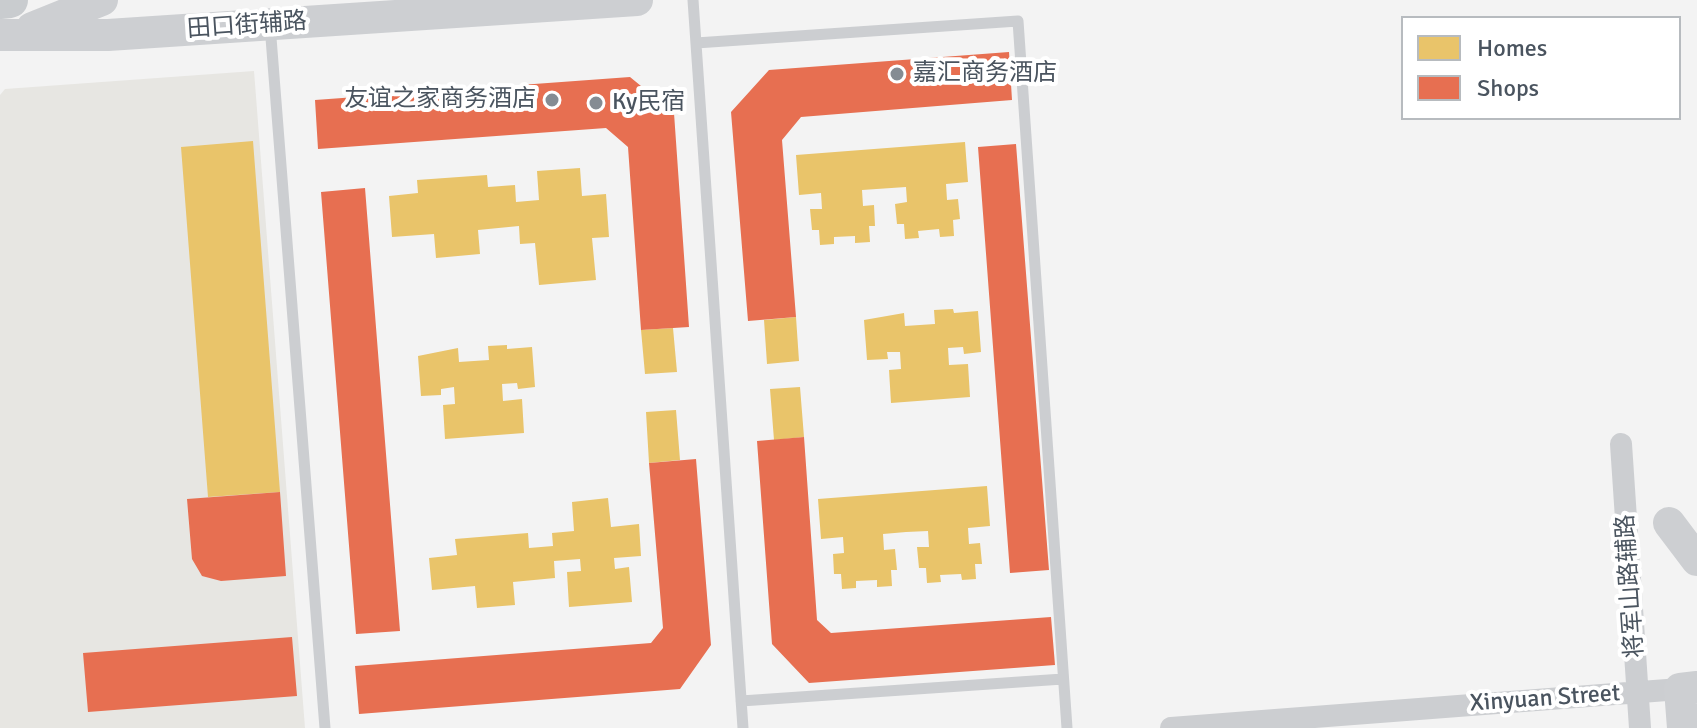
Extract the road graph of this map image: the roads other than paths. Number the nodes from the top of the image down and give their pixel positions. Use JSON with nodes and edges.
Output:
{"nodes":[{"id":1,"x":102,"y":0,"type":"edge"},
{"id":2,"x":637,"y":0,"type":"edge"},
{"id":3,"x":693,"y":0,"type":"edge"},
{"id":4,"x":0,"y":1,"type":"edge"},
{"id":5,"x":270,"y":24,"type":"junction"},
{"id":6,"x":7,"y":30,"type":"edge"},
{"id":7,"x":696,"y":43,"type":"junction"},
{"id":8,"x":1621,"y":444,"type":"dead end"},
{"id":9,"x":1669,"y":523,"type":"dead end"},
{"id":10,"x":1697,"y":560,"type":"edge"},
{"id":11,"x":1063,"y":679,"type":"junction"},
{"id":12,"x":1688,"y":688,"type":"edge"},
{"id":13,"x":1638,"y":692,"type":"junction"},
{"id":14,"x":741,"y":701,"type":"junction"},
{"id":15,"x":325,"y":728,"type":"edge"},
{"id":16,"x":743,"y":728,"type":"edge"},
{"id":17,"x":1067,"y":728,"type":"edge"},
{"id":18,"x":1171,"y":728,"type":"edge"},
{"id":19,"x":1640,"y":728,"type":"edge"},
{"id":20,"x":1683,"y":728,"type":"edge"}],
"edges":[{"from":1,"to":6,"type":"street"},
{"from":2,"to":5,"type":"street","name":"田口街辅路"},
{"from":3,"to":7,"type":"lane"},
{"from":4,"to":6,"type":"main road"},
{"from":5,"to":6,"type":"street","name":"田口街辅路"},
{"from":5,"to":15,"type":"lane"},
{"from":7,"to":11,"type":"lane"},
{"from":7,"to":14,"type":"lane"},
{"from":8,"to":13,"type":"street","name":"将军山路辅路"},
{"from":9,"to":10,"type":"street"},
{"from":11,"to":14,"type":"lane"},
{"from":11,"to":17,"type":"lane"},
{"from":12,"to":13,"type":"street","name":"Xinyuan Street"},
{"from":12,"to":20,"type":"street"},
{"from":13,"to":18,"type":"street","name":"Xinyuan Street"},
{"from":13,"to":19,"type":"street","name":"将军山路辅路"},
{"from":14,"to":16,"type":"lane"}]}
